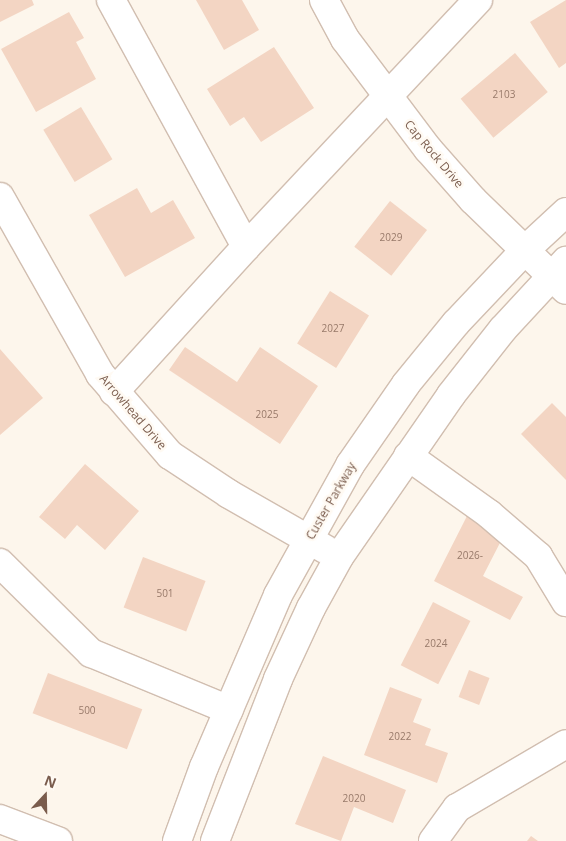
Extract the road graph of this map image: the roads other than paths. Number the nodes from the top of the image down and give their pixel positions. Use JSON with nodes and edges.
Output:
{"nodes":[{"id":1,"x":111,"y":0,"type":"edge"},
{"id":2,"x":324,"y":0,"type":"edge"},
{"id":3,"x":478,"y":0,"type":"edge"},
{"id":4,"x":387,"y":96,"type":"junction"},
{"id":5,"x":0,"y":197,"type":"edge"},
{"id":6,"x":566,"y":212,"type":"edge"},
{"id":7,"x":246,"y":247,"type":"junction"},
{"id":8,"x":525,"y":250,"type":"junction"},
{"id":9,"x":561,"y":276,"type":"edge"},
{"id":10,"x":114,"y":392,"type":"junction"},
{"id":11,"x":408,"y":456,"type":"junction"},
{"id":12,"x":308,"y":540,"type":"junction"},
{"id":13,"x":339,"y":557,"type":"junction"},
{"id":14,"x":0,"y":563,"type":"edge"},
{"id":15,"x":566,"y":602,"type":"edge"},
{"id":16,"x":229,"y":710,"type":"junction"},
{"id":17,"x":566,"y":744,"type":"edge"},
{"id":18,"x":0,"y":819,"type":"edge"},
{"id":19,"x":58,"y":841,"type":"edge"},
{"id":20,"x":177,"y":841,"type":"edge"},
{"id":21,"x":215,"y":841,"type":"edge"},
{"id":22,"x":433,"y":841,"type":"edge"}],
"edges":[{"from":1,"to":7,"type":"street"},
{"from":2,"to":4,"type":"street","name":"Cap Rock Drive"},
{"from":3,"to":4,"type":"street"},
{"from":4,"to":7,"type":"street"},
{"from":4,"to":8,"type":"street","name":"Cap Rock Drive"},
{"from":5,"to":10,"type":"street","name":"Arrowhead Drive"},
{"from":6,"to":8,"type":"street","name":"Custer Parkway"},
{"from":7,"to":10,"type":"street"},
{"from":8,"to":9,"type":"street","name":"Cap Rock Drive"},
{"from":8,"to":12,"type":"street","name":"Custer Parkway"},
{"from":9,"to":11,"type":"street"},
{"from":10,"to":12,"type":"street","name":"Arrowhead Drive"},
{"from":11,"to":13,"type":"street"},
{"from":11,"to":15,"type":"street"},
{"from":12,"to":13,"type":"street","name":"Arrowhead Drive"},
{"from":12,"to":16,"type":"street","name":"Custer Parkway"},
{"from":13,"to":21,"type":"street"},
{"from":14,"to":16,"type":"street"},
{"from":16,"to":20,"type":"street","name":"Custer Parkway"},
{"from":17,"to":22,"type":"street"},
{"from":18,"to":19,"type":"street"}]}
